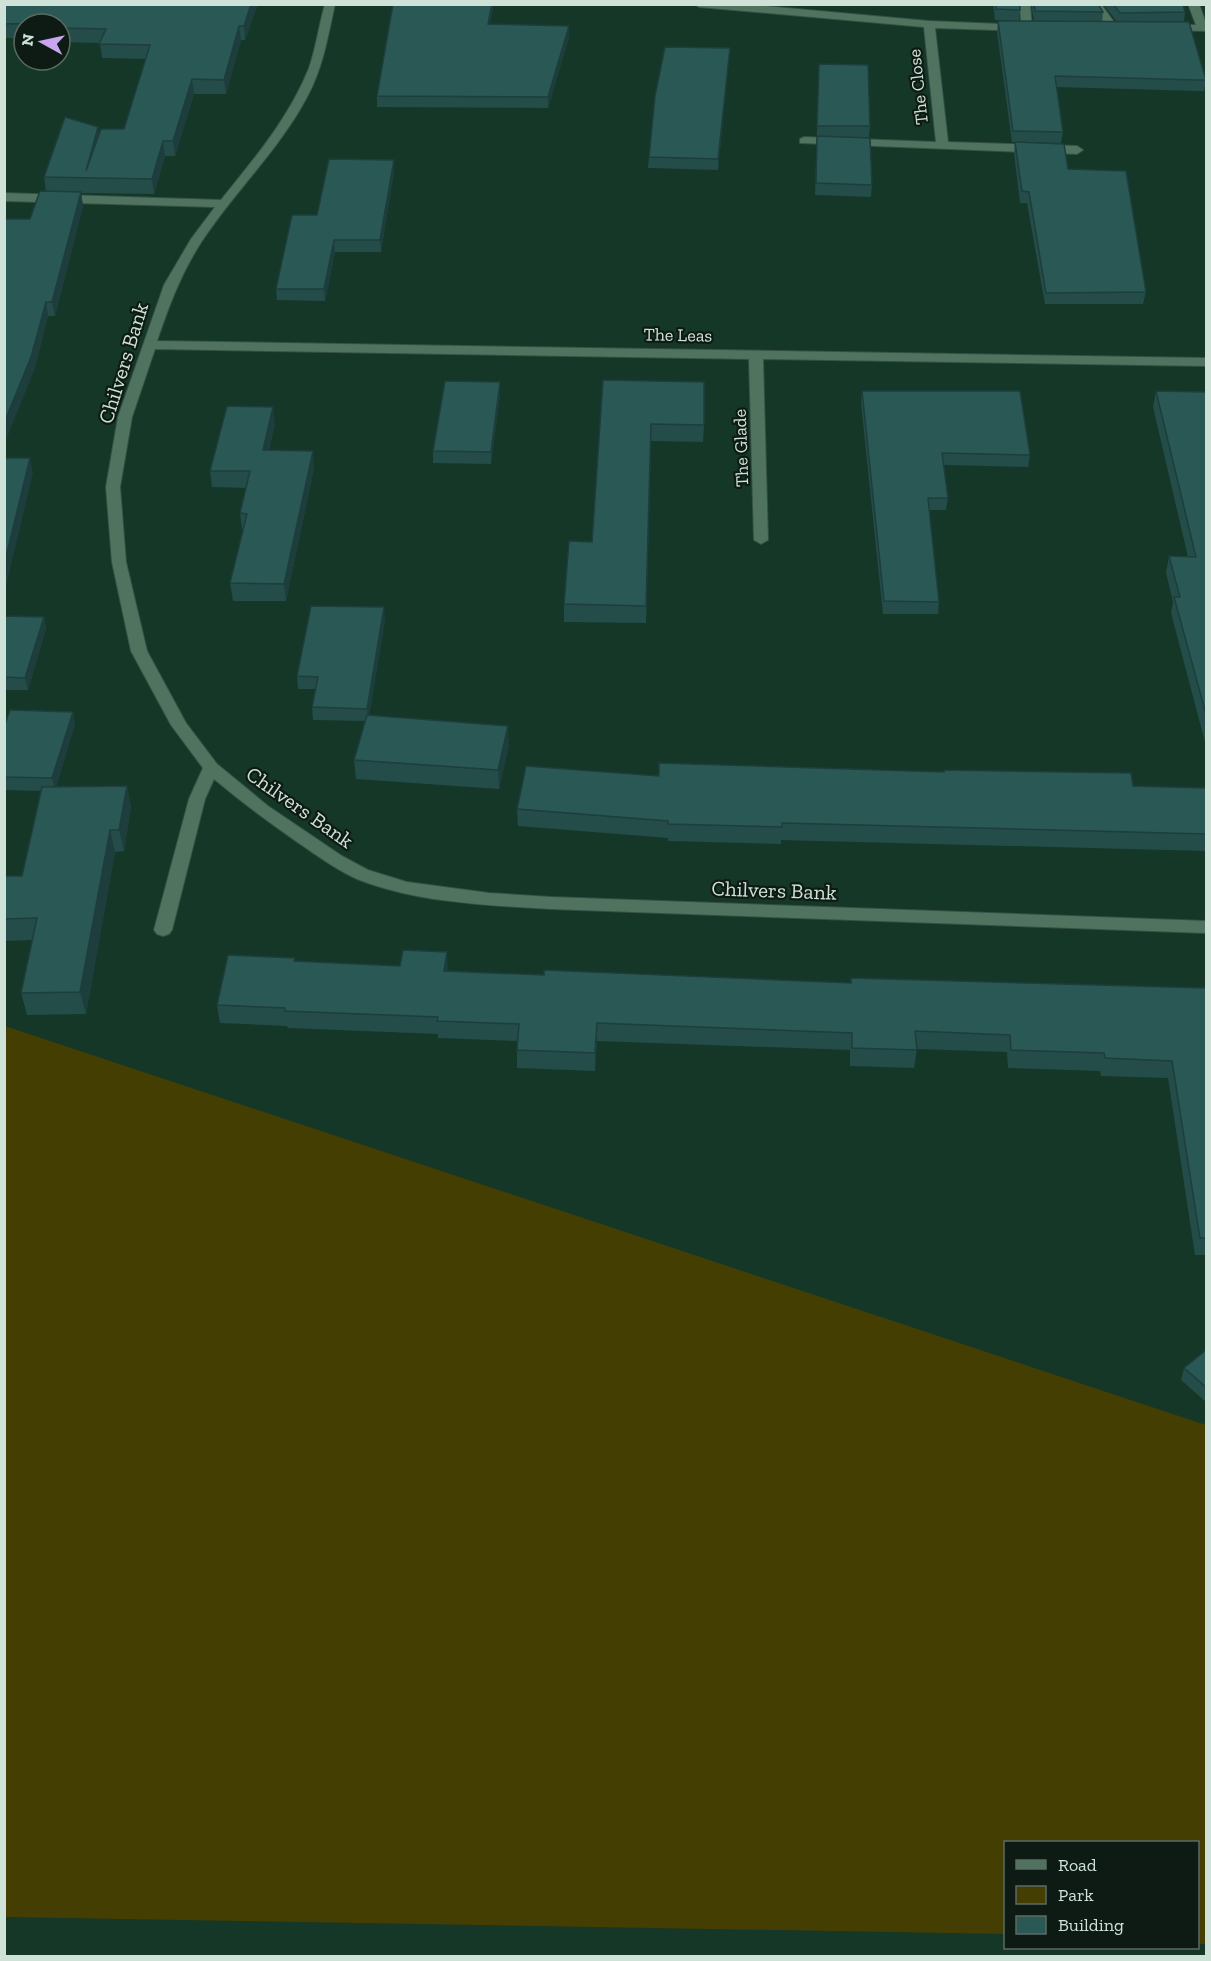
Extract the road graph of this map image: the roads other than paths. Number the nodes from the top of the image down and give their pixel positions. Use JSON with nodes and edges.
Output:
{"nodes":[{"id":1,"x":330,"y":4,"type":"edge"},
{"id":2,"x":699,"y":4,"type":"edge"},
{"id":3,"x":1025,"y":4,"type":"edge"},
{"id":4,"x":1095,"y":4,"type":"edge"},
{"id":5,"x":1193,"y":4,"type":"edge"},
{"id":6,"x":929,"y":24,"type":"junction"},
{"id":7,"x":1159,"y":28,"type":"edge"},
{"id":8,"x":1205,"y":28,"type":"edge"},
{"id":9,"x":1114,"y":29,"type":"edge"},
{"id":10,"x":804,"y":141,"type":"dead end"},
{"id":11,"x":942,"y":146,"type":"junction"},
{"id":12,"x":1077,"y":150,"type":"dead end"},
{"id":13,"x":4,"y":197,"type":"edge"},
{"id":14,"x":225,"y":204,"type":"junction"},
{"id":15,"x":149,"y":345,"type":"junction"},
{"id":16,"x":756,"y":354,"type":"junction"},
{"id":17,"x":1206,"y":362,"type":"edge"},
{"id":18,"x":761,"y":540,"type":"dead end"},
{"id":19,"x":211,"y":768,"type":"junction"},
{"id":20,"x":1206,"y":927,"type":"edge"},
{"id":21,"x":163,"y":930,"type":"dead end"}],
"edges":[{"from":1,"to":14,"type":"street","name":"Chilvers Bank"},
{"from":2,"to":6,"type":"street"},
{"from":3,"to":6,"type":"street"},
{"from":4,"to":9,"type":"street"},
{"from":5,"to":8,"type":"street"},
{"from":6,"to":11,"type":"street","name":"The Close"},
{"from":7,"to":8,"type":"street"},
{"from":10,"to":11,"type":"street","name":"The Close"},
{"from":11,"to":12,"type":"street","name":"The Close"},
{"from":13,"to":14,"type":"street"},
{"from":14,"to":15,"type":"street","name":"Chilvers Bank"},
{"from":15,"to":16,"type":"street","name":"The Leas"},
{"from":15,"to":19,"type":"street","name":"Chilvers Bank"},
{"from":16,"to":17,"type":"street","name":"The Leas"},
{"from":16,"to":18,"type":"street","name":"The Glade"},
{"from":19,"to":20,"type":"street","name":"Chilvers Bank"},
{"from":19,"to":21,"type":"street"}]}
